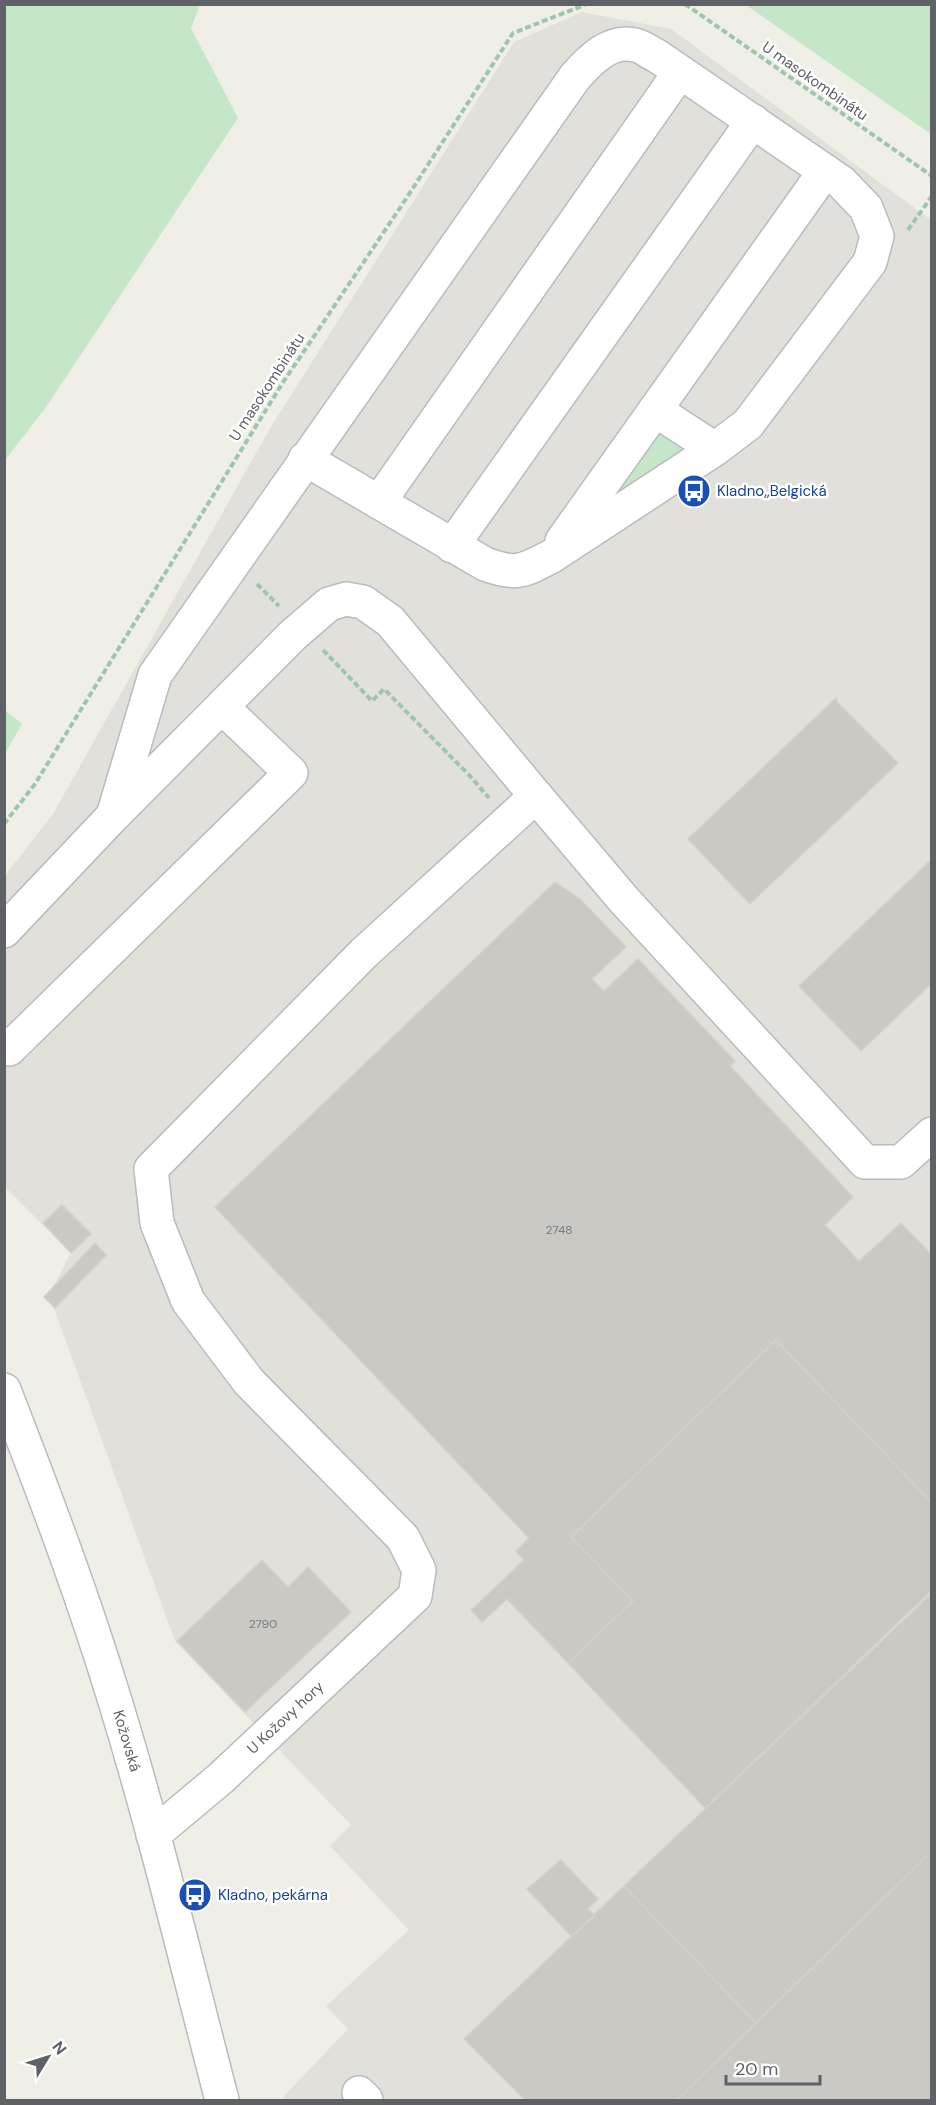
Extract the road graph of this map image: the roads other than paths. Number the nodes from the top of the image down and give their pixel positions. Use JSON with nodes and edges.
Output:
{"nodes":[{"id":1,"x":680,"y":72,"type":"junction"},
{"id":2,"x":753,"y":122,"type":"junction"},
{"id":3,"x":825,"y":171,"type":"junction"},
{"id":4,"x":655,"y":410,"type":"junction"},
{"id":5,"x":715,"y":449,"type":"junction"},
{"id":6,"x":305,"y":459,"type":"junction"},
{"id":7,"x":379,"y":502,"type":"junction"},
{"id":8,"x":452,"y":546,"type":"junction"},
{"id":9,"x":552,"y":555,"type":"junction"},
{"id":10,"x":222,"y":707,"type":"junction"},
{"id":11,"x":536,"y":796,"type":"junction"},
{"id":12,"x":113,"y":816,"type":"junction"},
{"id":13,"x":4,"y":931,"type":"edge"},
{"id":14,"x":4,"y":1044,"type":"edge"},
{"id":15,"x":932,"y":1134,"type":"edge"},
{"id":16,"x":4,"y":1390,"type":"edge"},
{"id":17,"x":153,"y":1835,"type":"junction"},
{"id":18,"x":222,"y":2100,"type":"edge"}],
"edges":[{"from":1,"to":2,"type":"street"},
{"from":1,"to":6,"type":"street"},
{"from":1,"to":7,"type":"street"},
{"from":2,"to":3,"type":"street"},
{"from":2,"to":8,"type":"street"},
{"from":3,"to":4,"type":"street"},
{"from":3,"to":5,"type":"street"},
{"from":4,"to":5,"type":"street"},
{"from":4,"to":9,"type":"street"},
{"from":5,"to":9,"type":"street"},
{"from":6,"to":7,"type":"street"},
{"from":6,"to":12,"type":"street"},
{"from":7,"to":8,"type":"street"},
{"from":8,"to":9,"type":"street"},
{"from":10,"to":11,"type":"street"},
{"from":10,"to":12,"type":"street"},
{"from":10,"to":14,"type":"street"},
{"from":11,"to":15,"type":"street"},
{"from":11,"to":17,"type":"street","name":"U Kožovy hory"},
{"from":12,"to":13,"type":"street"},
{"from":16,"to":17,"type":"street","name":"Kožovská"},
{"from":17,"to":18,"type":"street","name":"Kožovská"}]}
